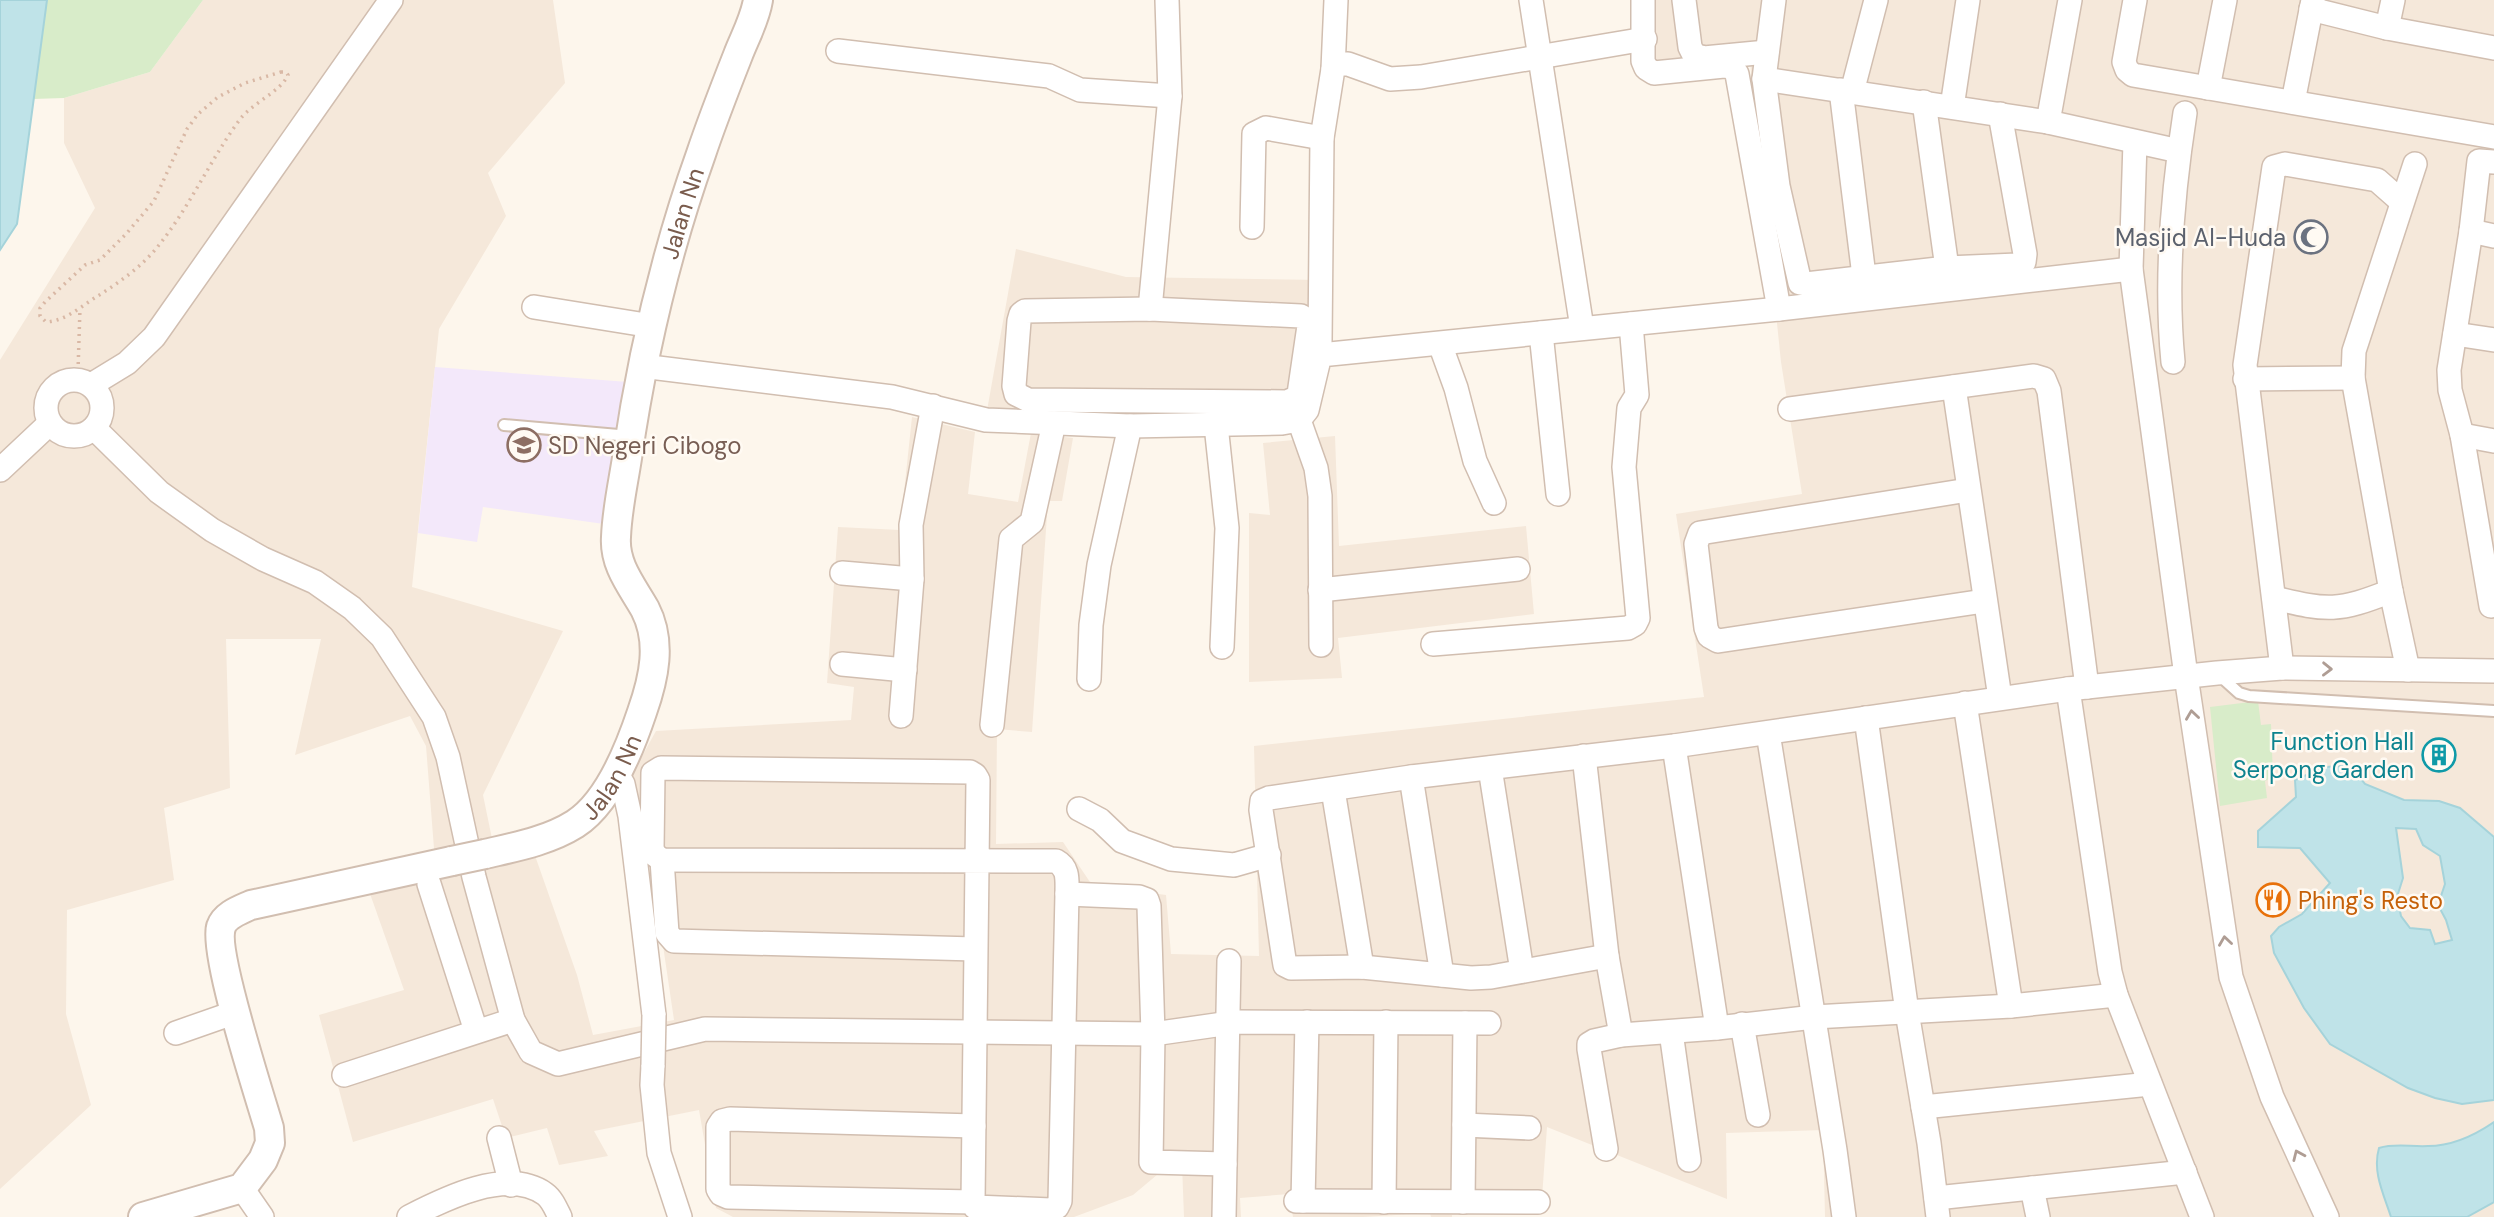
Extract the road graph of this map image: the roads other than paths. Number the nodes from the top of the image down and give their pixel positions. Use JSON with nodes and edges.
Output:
{"nodes":[{"id":1,"x":391,"y":0,"type":"edge"},
{"id":2,"x":758,"y":0,"type":"edge"},
{"id":3,"x":1167,"y":0,"type":"edge"},
{"id":4,"x":1336,"y":0,"type":"edge"},
{"id":5,"x":1531,"y":0,"type":"edge"},
{"id":6,"x":1643,"y":0,"type":"edge"},
{"id":7,"x":1684,"y":0,"type":"edge"},
{"id":8,"x":1876,"y":0,"type":"edge"},
{"id":9,"x":1968,"y":0,"type":"edge"},
{"id":10,"x":2070,"y":0,"type":"edge"},
{"id":11,"x":2136,"y":0,"type":"edge"},
{"id":12,"x":2225,"y":0,"type":"edge"},
{"id":13,"x":2393,"y":0,"type":"edge"},
{"id":14,"x":1773,"y":2,"type":"edge"},
{"id":15,"x":2312,"y":5,"type":"edge"},
{"id":16,"x":2387,"y":28,"type":"junction"},
{"id":17,"x":1645,"y":39,"type":"junction"},
{"id":18,"x":2494,"y":48,"type":"edge"},
{"id":19,"x":838,"y":51,"type":"dead end"},
{"id":20,"x":1767,"y":52,"type":"junction"},
{"id":21,"x":1539,"y":56,"type":"junction"},
{"id":22,"x":1333,"y":69,"type":"junction"},
{"id":23,"x":1764,"y":79,"type":"junction"},
{"id":24,"x":2208,"y":88,"type":"junction"},
{"id":25,"x":1847,"y":91,"type":"junction"},
{"id":26,"x":1170,"y":96,"type":"junction"},
{"id":27,"x":1924,"y":102,"type":"junction"},
{"id":28,"x":2293,"y":102,"type":"junction"},
{"id":29,"x":1952,"y":107,"type":"junction"},
{"id":30,"x":2185,"y":113,"type":"dead end"},
{"id":31,"x":2000,"y":114,"type":"junction"},
{"id":32,"x":2048,"y":121,"type":"junction"},
{"id":33,"x":2494,"y":137,"type":"edge"},
{"id":34,"x":1322,"y":138,"type":"junction"},
{"id":35,"x":2135,"y":142,"type":"junction"},
{"id":36,"x":2179,"y":151,"type":"junction"},
{"id":37,"x":2494,"y":162,"type":"edge"},
{"id":38,"x":2415,"y":164,"type":"dead end"},
{"id":39,"x":2402,"y":202,"type":"junction"},
{"id":40,"x":1252,"y":227,"type":"dead end"},
{"id":41,"x":2471,"y":231,"type":"junction"},
{"id":42,"x":2494,"y":236,"type":"edge"},
{"id":43,"x":1947,"y":268,"type":"junction"},
{"id":44,"x":2131,"y":269,"type":"junction"},
{"id":45,"x":1864,"y":276,"type":"junction"},
{"id":46,"x":534,"y":307,"type":"dead end"},
{"id":47,"x":1150,"y":309,"type":"junction"},
{"id":48,"x":1779,"y":309,"type":"junction"},
{"id":49,"x":1631,"y":324,"type":"junction"},
{"id":50,"x":652,"y":326,"type":"junction"},
{"id":51,"x":1582,"y":328,"type":"junction"},
{"id":52,"x":1541,"y":333,"type":"junction"},
{"id":53,"x":2455,"y":334,"type":"junction"},
{"id":54,"x":2494,"y":340,"type":"edge"},
{"id":55,"x":1440,"y":344,"type":"junction"},
{"id":56,"x":1313,"y":355,"type":"junction"},
{"id":57,"x":2173,"y":362,"type":"dead end"},
{"id":58,"x":642,"y":366,"type":"junction"},
{"id":59,"x":2353,"y":378,"type":"junction"},
{"id":60,"x":2245,"y":379,"type":"junction"},
{"id":61,"x":85,"y":382,"type":"junction"},
{"id":62,"x":1954,"y":387,"type":"junction"},
{"id":63,"x":933,"y":406,"type":"junction"},
{"id":64,"x":1790,"y":408,"type":"dead end"},
{"id":65,"x":1299,"y":419,"type":"junction"},
{"id":66,"x":1054,"y":423,"type":"junction"},
{"id":67,"x":49,"y":424,"type":"junction"},
{"id":68,"x":504,"y":425,"type":"dead end"},
{"id":69,"x":1216,"y":425,"type":"junction"},
{"id":70,"x":1130,"y":426,"type":"junction"},
{"id":71,"x":94,"y":428,"type":"junction"},
{"id":72,"x":2462,"y":435,"type":"junction"},
{"id":73,"x":630,"y":436,"type":"junction"},
{"id":74,"x":2494,"y":441,"type":"edge"},
{"id":75,"x":0,"y":471,"type":"edge"},
{"id":76,"x":1968,"y":490,"type":"junction"},
{"id":77,"x":1558,"y":494,"type":"dead end"},
{"id":78,"x":1494,"y":503,"type":"dead end"},
{"id":79,"x":2488,"y":554,"type":"edge"},
{"id":80,"x":1518,"y":569,"type":"dead end"},
{"id":81,"x":842,"y":573,"type":"dead end"},
{"id":82,"x":912,"y":579,"type":"junction"},
{"id":83,"x":1320,"y":590,"type":"junction"},
{"id":84,"x":2391,"y":591,"type":"junction"},
{"id":85,"x":2274,"y":598,"type":"junction"},
{"id":86,"x":1984,"y":601,"type":"junction"},
{"id":87,"x":2491,"y":606,"type":"dead end"},
{"id":88,"x":1433,"y":644,"type":"dead end"},
{"id":89,"x":1321,"y":645,"type":"dead end"},
{"id":90,"x":1222,"y":647,"type":"dead end"},
{"id":91,"x":842,"y":664,"type":"dead end"},
{"id":92,"x":2282,"y":668,"type":"junction"},
{"id":93,"x":905,"y":670,"type":"junction"},
{"id":94,"x":2408,"y":670,"type":"junction"},
{"id":95,"x":2494,"y":671,"type":"edge"},
{"id":96,"x":2217,"y":673,"type":"junction"},
{"id":97,"x":2186,"y":677,"type":"junction"},
{"id":98,"x":1089,"y":679,"type":"dead end"},
{"id":99,"x":2078,"y":688,"type":"junction"},
{"id":100,"x":2000,"y":698,"type":"junction"},
{"id":101,"x":1965,"y":703,"type":"junction"},
{"id":102,"x":2494,"y":710,"type":"edge"},
{"id":103,"x":901,"y":716,"type":"dead end"},
{"id":104,"x":1866,"y":718,"type":"junction"},
{"id":105,"x":992,"y":724,"type":"dead end"},
{"id":106,"x":1768,"y":733,"type":"junction"},
{"id":107,"x":1674,"y":746,"type":"junction"},
{"id":108,"x":1584,"y":756,"type":"junction"},
{"id":109,"x":1490,"y":768,"type":"junction"},
{"id":110,"x":617,"y":772,"type":"junction"},
{"id":111,"x":1411,"y":777,"type":"junction"},
{"id":112,"x":1333,"y":790,"type":"junction"},
{"id":113,"x":1079,"y":809,"type":"dead end"},
{"id":114,"x":1269,"y":855,"type":"junction"},
{"id":115,"x":662,"y":860,"type":"junction"},
{"id":116,"x":976,"y":861,"type":"junction"},
{"id":117,"x":429,"y":884,"type":"dead end"},
{"id":118,"x":1067,"y":894,"type":"junction"},
{"id":119,"x":975,"y":949,"type":"junction"},
{"id":120,"x":1607,"y":956,"type":"junction"},
{"id":121,"x":1229,"y":961,"type":"dead end"},
{"id":122,"x":1362,"y":967,"type":"junction"},
{"id":123,"x":1522,"y":971,"type":"junction"},
{"id":124,"x":1441,"y":975,"type":"junction"},
{"id":125,"x":2116,"y":995,"type":"junction"},
{"id":126,"x":2011,"y":1006,"type":"junction"},
{"id":127,"x":236,"y":1012,"type":"junction"},
{"id":128,"x":1907,"y":1012,"type":"junction"},
{"id":129,"x":1814,"y":1017,"type":"junction"},
{"id":130,"x":513,"y":1020,"type":"junction"},
{"id":131,"x":1307,"y":1022,"type":"junction"},
{"id":132,"x":1386,"y":1022,"type":"junction"},
{"id":133,"x":1227,"y":1023,"type":"junction"},
{"id":134,"x":1465,"y":1023,"type":"junction"},
{"id":135,"x":1489,"y":1023,"type":"dead end"},
{"id":136,"x":1742,"y":1024,"type":"junction"},
{"id":137,"x":1717,"y":1028,"type":"junction"},
{"id":138,"x":476,"y":1031,"type":"junction"},
{"id":139,"x":974,"y":1032,"type":"junction"},
{"id":140,"x":1671,"y":1032,"type":"junction"},
{"id":141,"x":176,"y":1033,"type":"dead end"},
{"id":142,"x":1064,"y":1034,"type":"junction"},
{"id":143,"x":1153,"y":1034,"type":"junction"},
{"id":144,"x":1621,"y":1035,"type":"junction"},
{"id":145,"x":344,"y":1075,"type":"dead end"},
{"id":146,"x":2150,"y":1084,"type":"junction"},
{"id":147,"x":1923,"y":1107,"type":"junction"},
{"id":148,"x":1758,"y":1115,"type":"dead end"},
{"id":149,"x":1464,"y":1125,"type":"junction"},
{"id":150,"x":974,"y":1126,"type":"junction"},
{"id":151,"x":1529,"y":1128,"type":"dead end"},
{"id":152,"x":499,"y":1139,"type":"dead end"},
{"id":153,"x":1606,"y":1149,"type":"dead end"},
{"id":154,"x":1689,"y":1160,"type":"dead end"},
{"id":155,"x":1225,"y":1164,"type":"junction"},
{"id":156,"x":2185,"y":1172,"type":"junction"},
{"id":157,"x":511,"y":1185,"type":"junction"},
{"id":158,"x":242,"y":1188,"type":"junction"},
{"id":159,"x":2032,"y":1188,"type":"junction"},
{"id":160,"x":973,"y":1202,"type":"junction"},
{"id":161,"x":1384,"y":1202,"type":"junction"},
{"id":162,"x":1463,"y":1202,"type":"junction"},
{"id":163,"x":1538,"y":1202,"type":"dead end"},
{"id":164,"x":1937,"y":1207,"type":"edge"},
{"id":165,"x":143,"y":1217,"type":"edge"},
{"id":166,"x":262,"y":1217,"type":"edge"},
{"id":167,"x":409,"y":1217,"type":"edge"},
{"id":168,"x":560,"y":1217,"type":"edge"},
{"id":169,"x":680,"y":1217,"type":"edge"},
{"id":170,"x":1224,"y":1217,"type":"edge"},
{"id":171,"x":1844,"y":1217,"type":"edge"},
{"id":172,"x":2038,"y":1217,"type":"edge"},
{"id":173,"x":2202,"y":1217,"type":"edge"},
{"id":174,"x":2327,"y":1217,"type":"edge"}],
"edges":[{"from":1,"to":61,"type":"street"},
{"from":2,"to":50,"type":"street","name":"Jalan Nn"},
{"from":3,"to":26,"type":"street"},
{"from":4,"to":22,"type":"street"},
{"from":5,"to":21,"type":"street"},
{"from":6,"to":17,"type":"street"},
{"from":7,"to":20,"type":"street"},
{"from":8,"to":25,"type":"street"},
{"from":9,"to":29,"type":"street"},
{"from":10,"to":32,"type":"street"},
{"from":11,"to":24,"type":"street"},
{"from":12,"to":24,"type":"street"},
{"from":13,"to":16,"type":"street"},
{"from":14,"to":20,"type":"street"},
{"from":15,"to":16,"type":"street"},
{"from":15,"to":28,"type":"street"},
{"from":16,"to":18,"type":"street"},
{"from":17,"to":21,"type":"street"},
{"from":17,"to":48,"type":"street"},
{"from":19,"to":26,"type":"street"},
{"from":20,"to":23,"type":"street"},
{"from":21,"to":22,"type":"street"},
{"from":21,"to":51,"type":"street"},
{"from":22,"to":34,"type":"street"},
{"from":23,"to":25,"type":"street"},
{"from":23,"to":45,"type":"street"},
{"from":24,"to":28,"type":"street"},
{"from":25,"to":27,"type":"street"},
{"from":25,"to":45,"type":"street"},
{"from":26,"to":47,"type":"street"},
{"from":27,"to":29,"type":"street"},
{"from":27,"to":43,"type":"street"},
{"from":28,"to":33,"type":"street"},
{"from":29,"to":31,"type":"street"},
{"from":30,"to":36,"type":"street"},
{"from":31,"to":32,"type":"street"},
{"from":31,"to":43,"type":"street"},
{"from":32,"to":35,"type":"street"},
{"from":34,"to":40,"type":"street"},
{"from":34,"to":56,"type":"street"},
{"from":35,"to":36,"type":"street"},
{"from":35,"to":44,"type":"street"},
{"from":36,"to":57,"type":"street"},
{"from":37,"to":41,"type":"street"},
{"from":38,"to":39,"type":"street"},
{"from":39,"to":59,"type":"street"},
{"from":39,"to":60,"type":"street"},
{"from":41,"to":42,"type":"street"},
{"from":41,"to":53,"type":"street"},
{"from":43,"to":45,"type":"street"},
{"from":44,"to":48,"type":"street"},
{"from":44,"to":97,"type":"street"},
{"from":46,"to":50,"type":"street"},
{"from":47,"to":56,"type":"street"},
{"from":47,"to":56,"type":"street"},
{"from":48,"to":49,"type":"street"},
{"from":49,"to":51,"type":"street"},
{"from":49,"to":88,"type":"street"},
{"from":50,"to":58,"type":"street","name":"Jalan Nn"},
{"from":51,"to":52,"type":"street"},
{"from":52,"to":55,"type":"street"},
{"from":52,"to":77,"type":"street"},
{"from":53,"to":54,"type":"street"},
{"from":53,"to":72,"type":"street"},
{"from":55,"to":56,"type":"street"},
{"from":55,"to":78,"type":"street"},
{"from":56,"to":65,"type":"street"},
{"from":58,"to":63,"type":"street"},
{"from":58,"to":73,"type":"street","name":"Jalan Nn"},
{"from":59,"to":60,"type":"street"},
{"from":59,"to":84,"type":"street"},
{"from":60,"to":85,"type":"street"},
{"from":61,"to":67,"type":"street"},
{"from":61,"to":71,"type":"street"},
{"from":62,"to":64,"type":"street"},
{"from":62,"to":76,"type":"street"},
{"from":62,"to":99,"type":"street"},
{"from":63,"to":66,"type":"street"},
{"from":63,"to":82,"type":"street"},
{"from":65,"to":69,"type":"street"},
{"from":65,"to":83,"type":"street"},
{"from":66,"to":70,"type":"street"},
{"from":66,"to":105,"type":"street"},
{"from":67,"to":71,"type":"street"},
{"from":67,"to":75,"type":"street"},
{"from":68,"to":73,"type":"lane"},
{"from":69,"to":70,"type":"street"},
{"from":69,"to":90,"type":"street"},
{"from":70,"to":98,"type":"street"},
{"from":71,"to":130,"type":"street"},
{"from":72,"to":74,"type":"street"},
{"from":72,"to":79,"type":"street"},
{"from":73,"to":110,"type":"street","name":"Jalan Nn"},
{"from":76,"to":86,"type":"street"},
{"from":76,"to":86,"type":"street"},
{"from":79,"to":87,"type":"street"},
{"from":80,"to":83,"type":"street"},
{"from":81,"to":82,"type":"street"},
{"from":82,"to":93,"type":"street"},
{"from":83,"to":89,"type":"street"},
{"from":84,"to":85,"type":"street"},
{"from":84,"to":94,"type":"street"},
{"from":85,"to":92,"type":"street"},
{"from":86,"to":100,"type":"street"},
{"from":91,"to":93,"type":"street"},
{"from":92,"to":94,"type":"street","one_way":true},
{"from":92,"to":96,"type":"street"},
{"from":93,"to":103,"type":"street"},
{"from":94,"to":95,"type":"street"},
{"from":96,"to":97,"type":"street"},
{"from":96,"to":102,"type":"lane"},
{"from":97,"to":99,"type":"street"},
{"from":174,"to":97,"type":"street","one_way":true},
{"from":99,"to":100,"type":"street"},
{"from":99,"to":125,"type":"street"},
{"from":100,"to":101,"type":"street"},
{"from":101,"to":104,"type":"street"},
{"from":101,"to":126,"type":"street"},
{"from":104,"to":106,"type":"street"},
{"from":104,"to":128,"type":"street"},
{"from":106,"to":107,"type":"street"},
{"from":106,"to":129,"type":"street"},
{"from":107,"to":108,"type":"street"},
{"from":107,"to":137,"type":"street"},
{"from":108,"to":109,"type":"street"},
{"from":108,"to":120,"type":"street"},
{"from":109,"to":111,"type":"street"},
{"from":109,"to":123,"type":"street"},
{"from":110,"to":127,"type":"street","name":"Jalan Nn","bridge":true},
{"from":110,"to":169,"type":"street","bridge":true},
{"from":111,"to":112,"type":"street"},
{"from":111,"to":124,"type":"street"},
{"from":112,"to":114,"type":"street"},
{"from":112,"to":122,"type":"street"},
{"from":113,"to":114,"type":"street"},
{"from":114,"to":122,"type":"street"},
{"from":115,"to":116,"type":"street"},
{"from":115,"to":116,"type":"street"},
{"from":115,"to":119,"type":"street"},
{"from":116,"to":118,"type":"street"},
{"from":116,"to":119,"type":"street"},
{"from":117,"to":138,"type":"street"},
{"from":118,"to":142,"type":"street"},
{"from":118,"to":143,"type":"street"},
{"from":119,"to":139,"type":"street"},
{"from":120,"to":123,"type":"street"},
{"from":120,"to":144,"type":"street"},
{"from":121,"to":133,"type":"street"},
{"from":122,"to":124,"type":"street"},
{"from":123,"to":124,"type":"street"},
{"from":125,"to":126,"type":"street"},
{"from":125,"to":146,"type":"street"},
{"from":126,"to":128,"type":"street"},
{"from":127,"to":141,"type":"street"},
{"from":127,"to":158,"type":"street","name":"Jalan Nn"},
{"from":128,"to":129,"type":"street"},
{"from":128,"to":147,"type":"street"},
{"from":129,"to":136,"type":"street"},
{"from":129,"to":171,"type":"street"},
{"from":130,"to":138,"type":"street"},
{"from":130,"to":139,"type":"street"},
{"from":131,"to":132,"type":"street"},
{"from":131,"to":133,"type":"street"},
{"from":131,"to":161,"type":"street"},
{"from":132,"to":134,"type":"street"},
{"from":132,"to":161,"type":"street"},
{"from":133,"to":143,"type":"street"},
{"from":133,"to":155,"type":"street"},
{"from":134,"to":135,"type":"street"},
{"from":134,"to":149,"type":"street"},
{"from":136,"to":137,"type":"street"},
{"from":136,"to":148,"type":"street"},
{"from":137,"to":140,"type":"street"},
{"from":138,"to":145,"type":"street"},
{"from":139,"to":142,"type":"street"},
{"from":139,"to":150,"type":"street"},
{"from":140,"to":144,"type":"street"},
{"from":140,"to":154,"type":"street"},
{"from":142,"to":143,"type":"street"},
{"from":142,"to":160,"type":"street"},
{"from":143,"to":155,"type":"street"},
{"from":144,"to":153,"type":"street"},
{"from":146,"to":147,"type":"street"},
{"from":146,"to":156,"type":"street"},
{"from":147,"to":164,"type":"street"},
{"from":149,"to":151,"type":"street"},
{"from":149,"to":162,"type":"street"},
{"from":150,"to":160,"type":"street"},
{"from":150,"to":160,"type":"street"},
{"from":152,"to":157,"type":"street"},
{"from":155,"to":170,"type":"street"},
{"from":156,"to":159,"type":"street"},
{"from":156,"to":173,"type":"street"},
{"from":157,"to":167,"type":"street"},
{"from":157,"to":168,"type":"street"},
{"from":158,"to":165,"type":"street"},
{"from":158,"to":166,"type":"street"},
{"from":159,"to":164,"type":"street"},
{"from":159,"to":172,"type":"street"},
{"from":161,"to":162,"type":"street"},
{"from":162,"to":163,"type":"street"}]}
